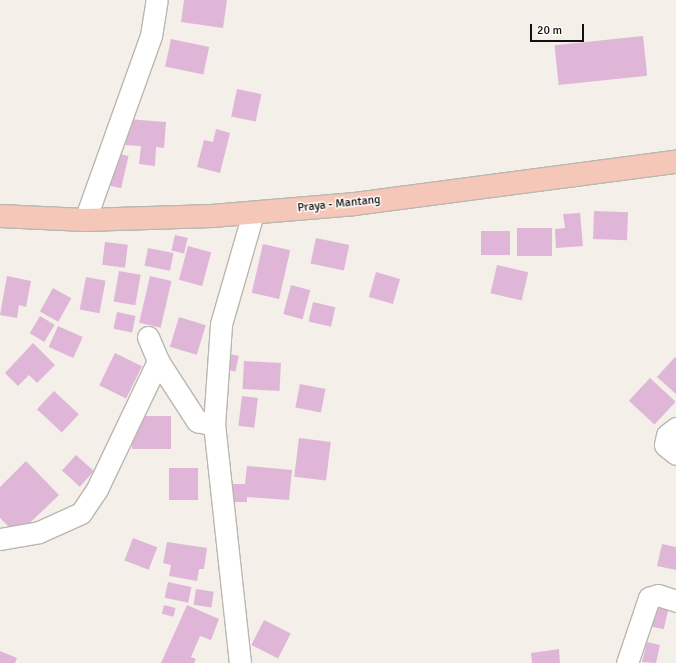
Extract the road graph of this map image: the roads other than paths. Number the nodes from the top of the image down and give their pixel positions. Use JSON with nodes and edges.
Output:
{"nodes":[{"id":1,"x":156,"y":0,"type":"edge"},
{"id":2,"x":676,"y":162,"type":"edge"},
{"id":3,"x":252,"y":212,"type":"junction"},
{"id":4,"x":0,"y":216,"type":"edge"},
{"id":5,"x":86,"y":220,"type":"junction"},
{"id":6,"x":148,"y":337,"type":"dead end"},
{"id":7,"x":158,"y":361,"type":"junction"},
{"id":8,"x":214,"y":425,"type":"junction"},
{"id":9,"x":676,"y":428,"type":"edge"},
{"id":10,"x":676,"y":454,"type":"edge"},
{"id":11,"x":0,"y":539,"type":"edge"},
{"id":12,"x":676,"y":601,"type":"edge"},
{"id":13,"x":240,"y":663,"type":"edge"},
{"id":14,"x":627,"y":663,"type":"edge"}],
"edges":[{"from":1,"to":5,"type":"street"},
{"from":2,"to":3,"type":"main road","name":"Praya - Mantang"},
{"from":3,"to":5,"type":"main road","name":"Praya - Mantang"},
{"from":3,"to":8,"type":"street"},
{"from":4,"to":5,"type":"main road","name":"Praya - Mantang"},
{"from":6,"to":7,"type":"street"},
{"from":7,"to":8,"type":"street"},
{"from":7,"to":11,"type":"street"},
{"from":8,"to":13,"type":"street"},
{"from":9,"to":10,"type":"street"},
{"from":12,"to":14,"type":"street"}]}
